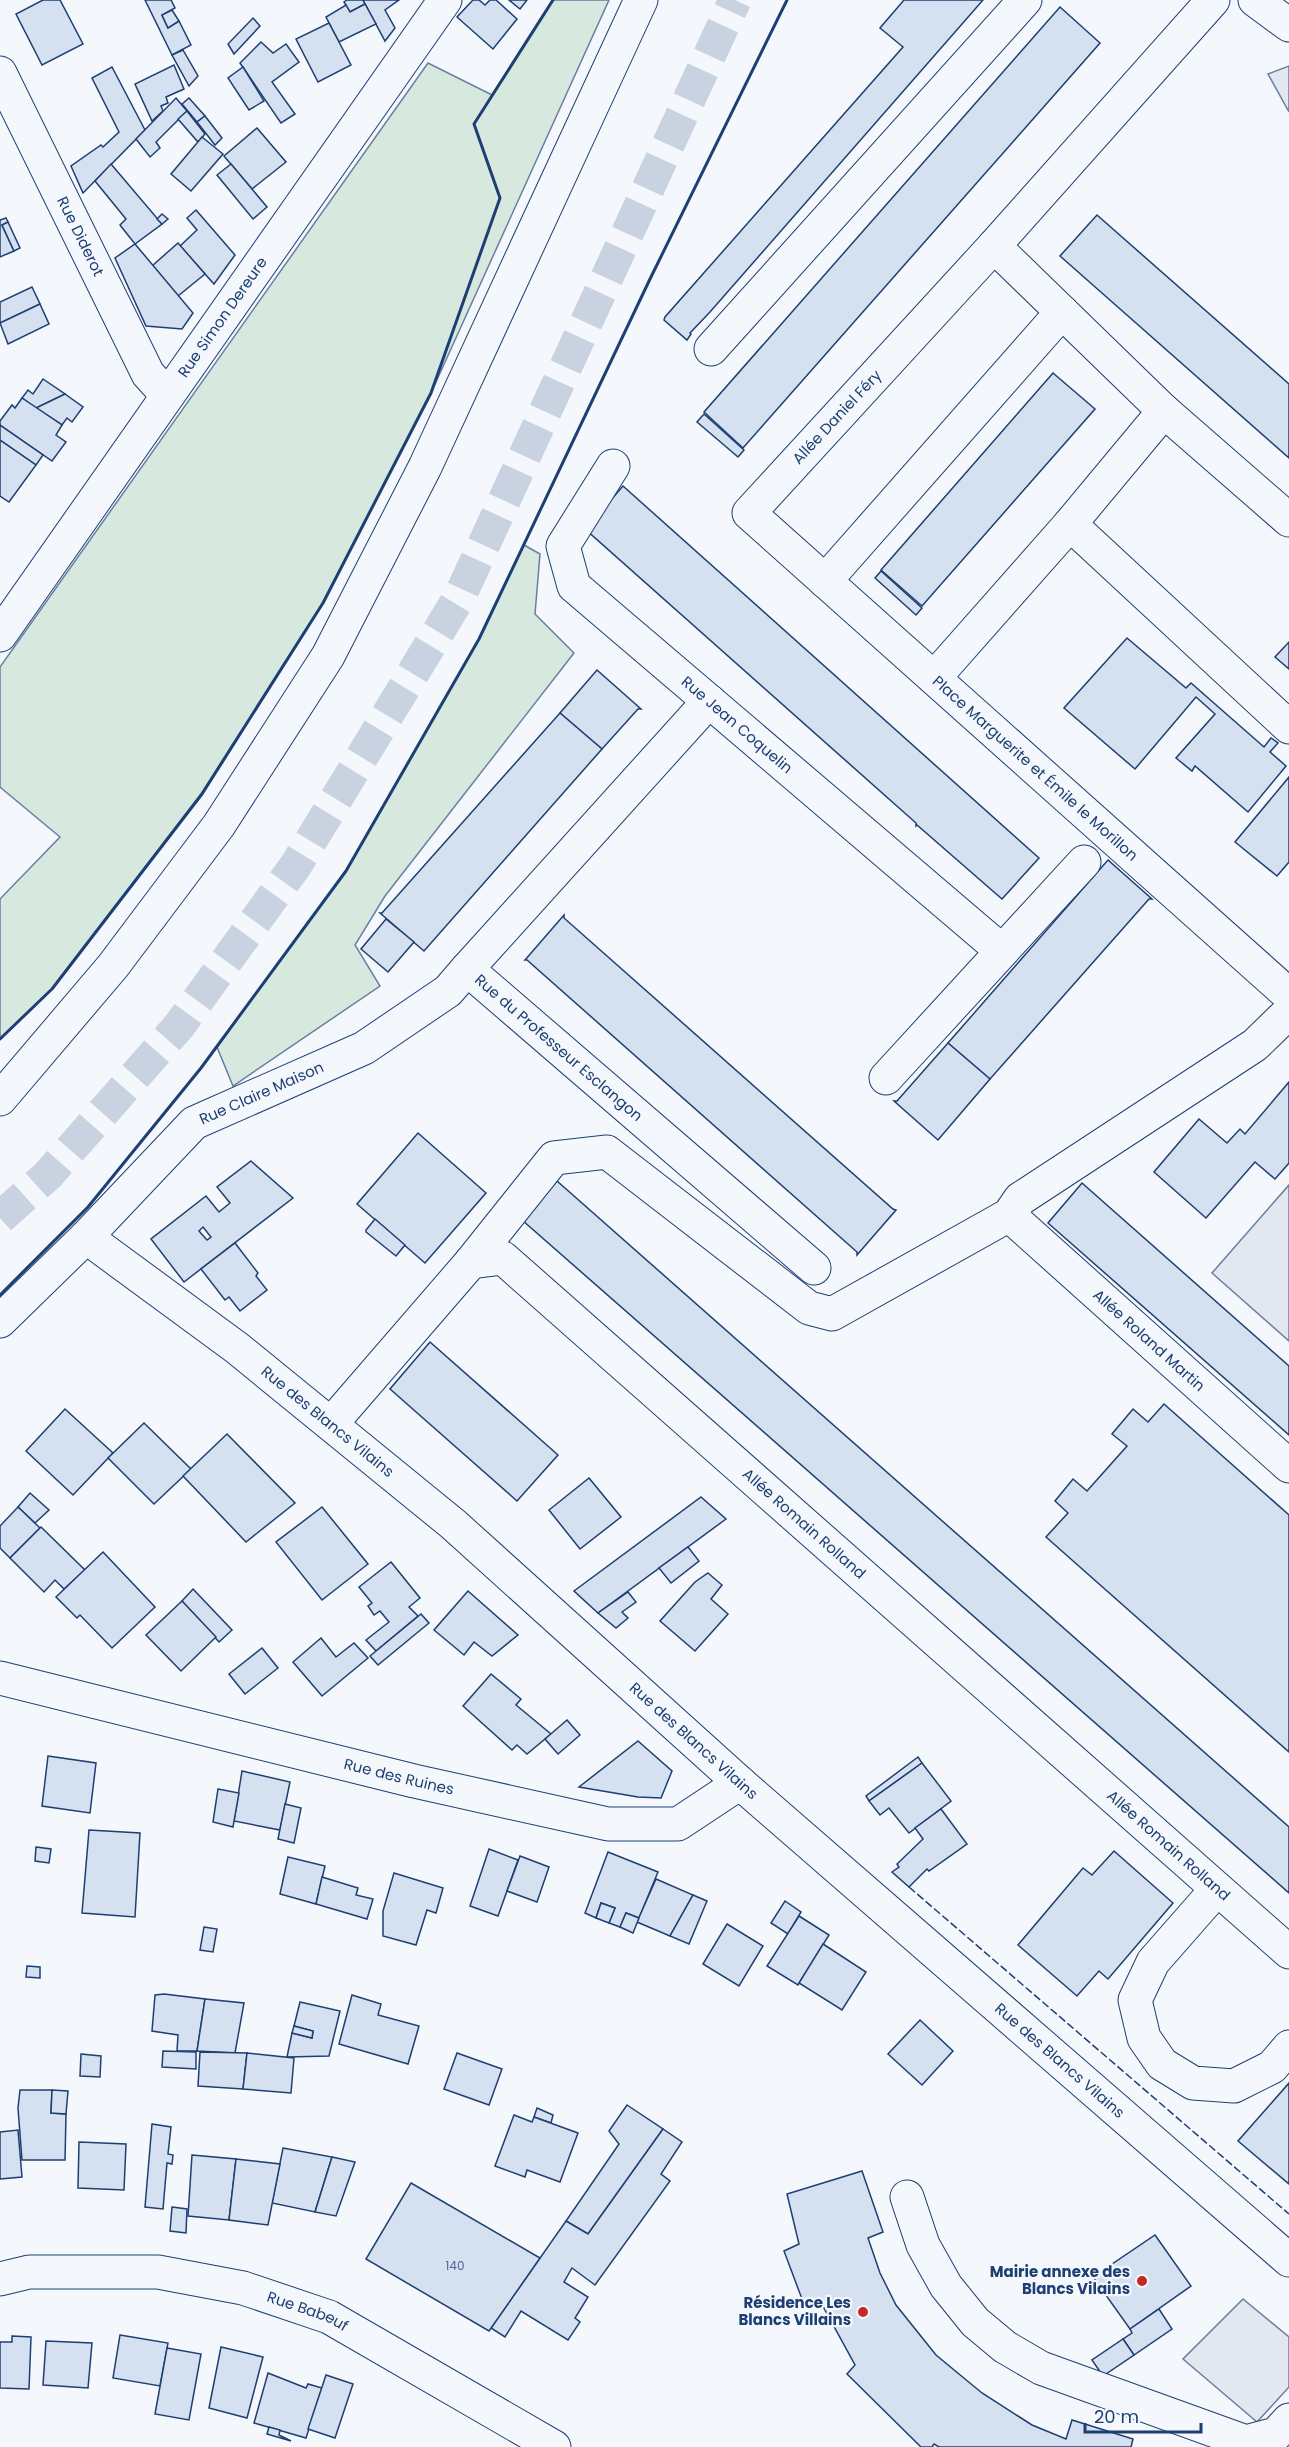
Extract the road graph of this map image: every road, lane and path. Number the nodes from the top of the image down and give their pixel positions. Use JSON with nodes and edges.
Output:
{"nodes":[{"id":1,"x":445,"y":0,"type":"edge"},
{"id":2,"x":641,"y":0,"type":"edge"},
{"id":3,"x":1025,"y":0,"type":"edge"},
{"id":4,"x":1213,"y":0,"type":"edge"},
{"id":5,"x":1255,"y":0,"type":"edge"},
{"id":6,"x":1289,"y":26,"type":"edge"},
{"id":7,"x":0,"y":73,"type":"edge"},
{"id":8,"x":994,"y":246,"type":"junction"},
{"id":9,"x":1062,"y":312,"type":"junction"},
{"id":10,"x":711,"y":349,"type":"dead end"},
{"id":11,"x":167,"y":395,"type":"junction"},
{"id":12,"x":1164,"y":411,"type":"junction"},
{"id":13,"x":613,"y":466,"type":"dead end"},
{"id":14,"x":1289,"y":520,"type":"edge"},
{"id":15,"x":1070,"y":524,"type":"junction"},
{"id":16,"x":825,"y":581,"type":"junction"},
{"id":17,"x":0,"y":635,"type":"edge"},
{"id":18,"x":934,"y":678,"type":"junction"},
{"id":19,"x":709,"y":701,"type":"junction"},
{"id":20,"x":1289,"y":727,"type":"edge"},
{"id":21,"x":1084,"y":861,"type":"dead end"},
{"id":22,"x":1002,"y":951,"type":"junction"},
{"id":23,"x":467,"y":969,"type":"junction"},
{"id":24,"x":1289,"y":994,"type":"edge"},
{"id":25,"x":1289,"y":1012,"type":"edge"},
{"id":26,"x":886,"y":1078,"type":"dead end"},
{"id":27,"x":0,"y":1099,"type":"edge"},
{"id":28,"x":1009,"y":1215,"type":"junction"},
{"id":29,"x":86,"y":1237,"type":"junction"},
{"id":30,"x":471,"y":1262,"type":"junction"},
{"id":31,"x":814,"y":1268,"type":"dead end"},
{"id":32,"x":0,"y":1321,"type":"edge"},
{"id":33,"x":331,"y":1424,"type":"junction"},
{"id":34,"x":1289,"y":1466,"type":"edge"},
{"id":35,"x":0,"y":1678,"type":"edge"},
{"id":36,"x":740,"y":1783,"type":"junction"},
{"id":37,"x":1217,"y":1889,"type":"junction"},
{"id":38,"x":1289,"y":1952,"type":"edge"},
{"id":39,"x":1289,"y":2047,"type":"edge"},
{"id":40,"x":907,"y":2197,"type":"dead end"},
{"id":41,"x":1289,"y":2260,"type":"edge"},
{"id":42,"x":14,"y":2276,"type":"edge"},
{"id":43,"x":1289,"y":2420,"type":"edge"},
{"id":44,"x":554,"y":2447,"type":"edge"}],
"edges":[{"from":1,"to":11,"type":"main road","name":"Rue Simon Dereure"},
{"from":2,"to":27,"type":"main road"},
{"from":3,"to":10,"type":"main road"},
{"from":4,"to":8,"type":"main road","name":"Allée Daniel Féry"},
{"from":5,"to":6,"type":"main road"},
{"from":7,"to":11,"type":"main road","name":"Rue Diderot"},
{"from":8,"to":9,"type":"main road"},
{"from":8,"to":16,"type":"main road","name":"Allée Daniel Féry"},
{"from":9,"to":12,"type":"main road"},
{"from":9,"to":16,"type":"main road"},
{"from":11,"to":17,"type":"main road","name":"Rue Simon Dereure"},
{"from":12,"to":14,"type":"main road"},
{"from":12,"to":15,"type":"main road","name":"Place Marguerite et Émile le Morillon"},
{"from":13,"to":19,"type":"main road","name":"Rue Jean Coquelin"},
{"from":15,"to":18,"type":"main road","name":"Place Marguerite et Émile le Morillon"},
{"from":15,"to":20,"type":"main road"},
{"from":16,"to":18,"type":"main road","name":"Allée Daniel Féry"},
{"from":18,"to":24,"type":"main road","name":"Place Marguerite et Émile le Morillon"},
{"from":19,"to":22,"type":"main road","name":"Rue Jean Coquelin"},
{"from":19,"to":23,"type":"main road","name":"Rue du Professeur Esclangon"},
{"from":21,"to":22,"type":"main road"},
{"from":22,"to":26,"type":"main road"},
{"from":23,"to":29,"type":"main road","name":"Rue Claire Maison"},
{"from":23,"to":31,"type":"main road","name":"Rue du Professeur Esclangon"},
{"from":25,"to":28,"type":"main road"},
{"from":28,"to":30,"type":"main road"},
{"from":28,"to":34,"type":"main road","name":"Allée Roland Martin"},
{"from":29,"to":32,"type":"main road","name":"Rue Claire Maison"},
{"from":29,"to":33,"type":"main road","name":"Rue des Blancs Vilains"},
{"from":30,"to":33,"type":"main road"},
{"from":30,"to":37,"type":"main road","name":"Allée Romain Rolland"},
{"from":33,"to":36,"type":"main road","name":"Rue des Blancs Vilains"},
{"from":35,"to":36,"type":"main road","name":"Rue des Ruines"},
{"from":36,"to":41,"type":"main road","name":"Rue des Blancs Vilains"},
{"from":37,"to":38,"type":"main road","name":"Allée Romain Rolland"},
{"from":37,"to":39,"type":"main road"},
{"from":40,"to":43,"type":"main road"},
{"from":42,"to":44,"type":"main road","name":"Rue Babeuf"}]}
